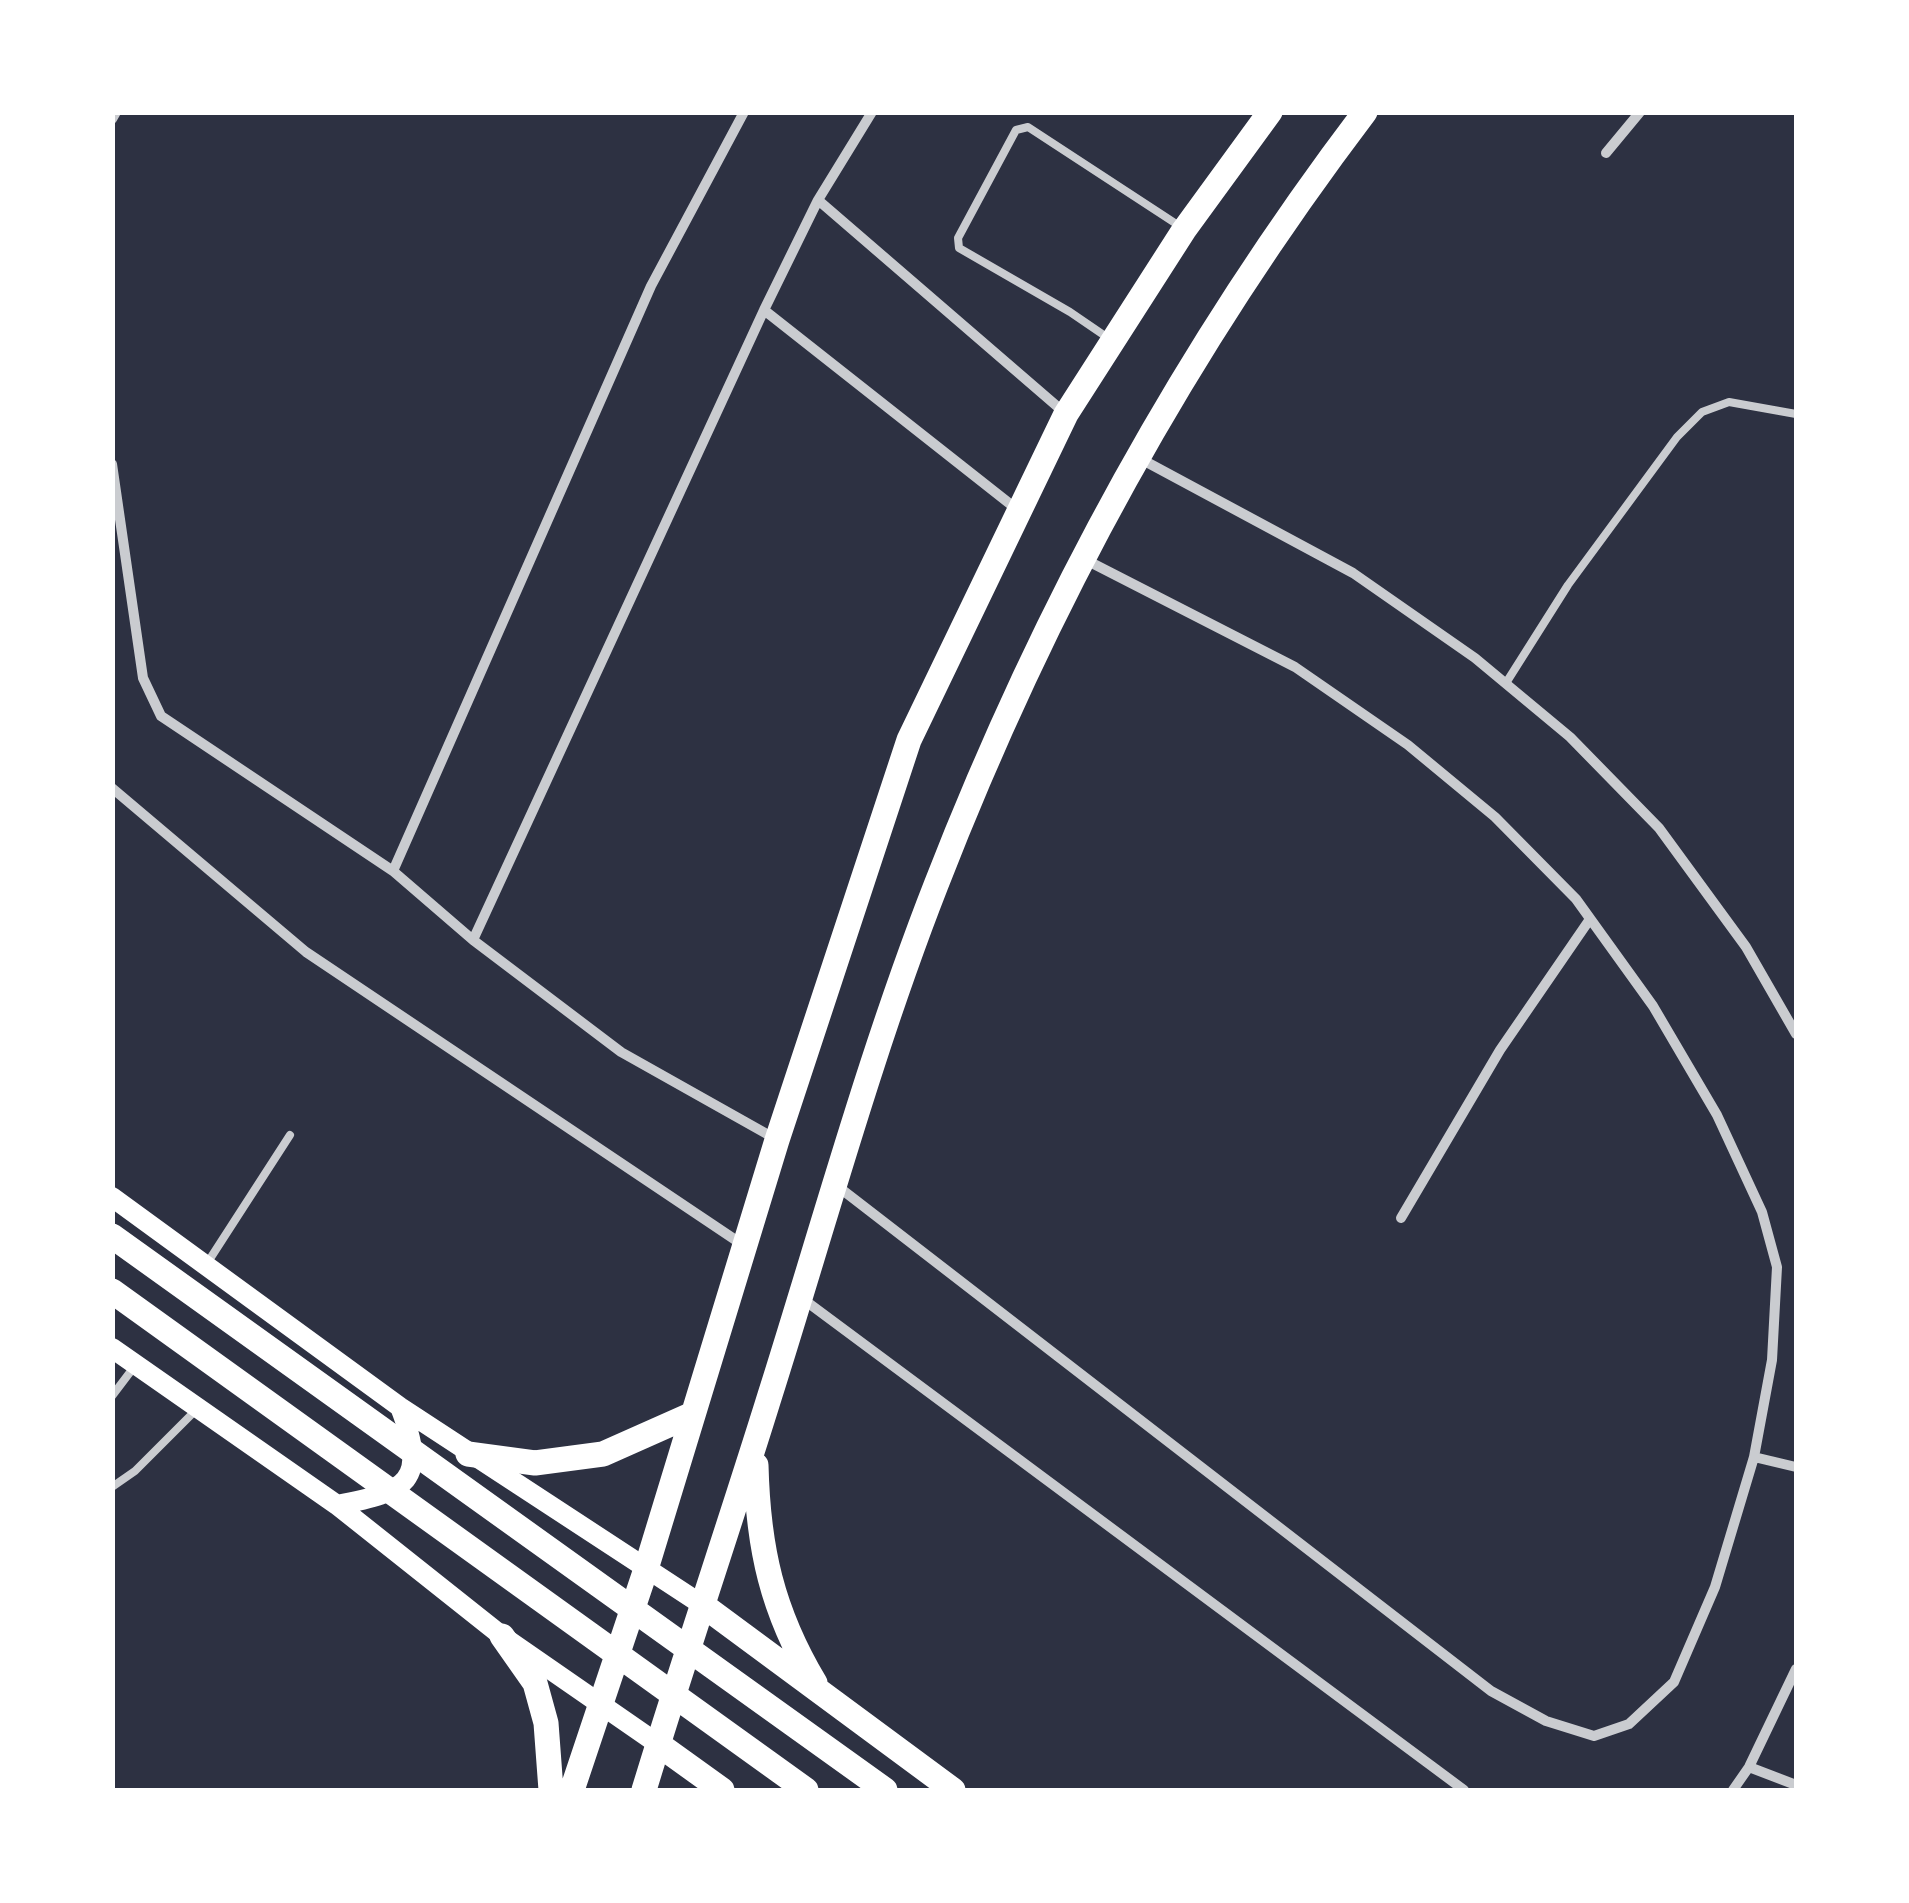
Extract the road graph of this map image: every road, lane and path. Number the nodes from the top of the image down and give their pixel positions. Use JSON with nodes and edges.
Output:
{"nodes":[{"id":1,"x":116,"y":112,"type":"edge"},
{"id":2,"x":744,"y":112,"type":"edge"},
{"id":3,"x":872,"y":112,"type":"edge"},
{"id":4,"x":1270,"y":112,"type":"edge"},
{"id":5,"x":1365,"y":112,"type":"edge"},
{"id":6,"x":1640,"y":112,"type":"edge"},
{"id":7,"x":112,"y":119,"type":"edge"},
{"id":8,"x":1606,"y":154,"type":"dead end"},
{"id":9,"x":818,"y":200,"type":"junction"},
{"id":10,"x":1184,"y":230,"type":"junction"},
{"id":11,"x":764,"y":310,"type":"junction"},
{"id":12,"x":1114,"y":342,"type":"junction"},
{"id":13,"x":1066,"y":414,"type":"junction"},
{"id":14,"x":1796,"y":414,"type":"edge"},
{"id":15,"x":1138,"y":458,"type":"junction"},
{"id":16,"x":112,"y":464,"type":"edge"},
{"id":17,"x":1020,"y":511,"type":"junction"},
{"id":18,"x":1082,"y":558,"type":"junction"},
{"id":19,"x":1506,"y":683,"type":"junction"},
{"id":20,"x":112,"y":788,"type":"edge"},
{"id":21,"x":393,"y":870,"type":"junction"},
{"id":22,"x":1590,"y":919,"type":"junction"},
{"id":23,"x":473,"y":940,"type":"junction"},
{"id":24,"x":1796,"y":1034,"type":"edge"},
{"id":25,"x":290,"y":1135,"type":"dead end"},
{"id":26,"x":778,"y":1140,"type":"junction"},
{"id":27,"x":835,"y":1184,"type":"junction"},
{"id":28,"x":112,"y":1197,"type":"edge"},
{"id":29,"x":1401,"y":1218,"type":"dead end"},
{"id":30,"x":112,"y":1236,"type":"edge"},
{"id":31,"x":744,"y":1246,"type":"junction"},
{"id":32,"x":206,"y":1266,"type":"junction"},
{"id":33,"x":112,"y":1291,"type":"edge"},
{"id":34,"x":801,"y":1297,"type":"junction"},
{"id":35,"x":112,"y":1348,"type":"edge"},
{"id":36,"x":136,"y":1364,"type":"junction"},
{"id":37,"x":112,"y":1396,"type":"edge"},
{"id":38,"x":199,"y":1408,"type":"junction"},
{"id":39,"x":400,"y":1408,"type":"junction"},
{"id":40,"x":692,"y":1414,"type":"junction"},
{"id":41,"x":756,"y":1442,"type":"junction"},
{"id":42,"x":468,"y":1454,"type":"junction"},
{"id":43,"x":1754,"y":1457,"type":"junction"},
{"id":44,"x":1796,"y":1467,"type":"edge"},
{"id":45,"x":112,"y":1488,"type":"edge"},
{"id":46,"x":337,"y":1505,"type":"junction"},
{"id":47,"x":646,"y":1569,"type":"junction"},
{"id":48,"x":704,"y":1606,"type":"junction"},
{"id":49,"x":502,"y":1636,"type":"junction"},
{"id":50,"x":1796,"y":1669,"type":"edge"},
{"id":51,"x":823,"y":1696,"type":"junction"},
{"id":52,"x":600,"y":1704,"type":"junction"},
{"id":53,"x":658,"y":1744,"type":"junction"},
{"id":54,"x":1748,"y":1767,"type":"junction"},
{"id":55,"x":1796,"y":1785,"type":"edge"},
{"id":56,"x":551,"y":1790,"type":"edge"},
{"id":57,"x":572,"y":1790,"type":"edge"},
{"id":58,"x":644,"y":1790,"type":"edge"},
{"id":59,"x":722,"y":1790,"type":"edge"},
{"id":60,"x":806,"y":1790,"type":"edge"},
{"id":61,"x":886,"y":1790,"type":"edge"},
{"id":62,"x":954,"y":1790,"type":"edge"},
{"id":63,"x":1464,"y":1790,"type":"edge"},
{"id":64,"x":1732,"y":1790,"type":"edge"}],
"edges":[{"from":1,"to":7,"type":"street"},
{"from":2,"to":21,"type":"street"},
{"from":3,"to":9,"type":"street"},
{"from":4,"to":10,"type":"main road"},
{"from":5,"to":15,"type":"main road"},
{"from":6,"to":8,"type":"street"},
{"from":9,"to":11,"type":"street"},
{"from":9,"to":13,"type":"street"},
{"from":10,"to":12,"type":"main road"},
{"from":10,"to":12,"type":"lane"},
{"from":11,"to":17,"type":"street"},
{"from":11,"to":23,"type":"street"},
{"from":12,"to":13,"type":"main road"},
{"from":13,"to":17,"type":"main road"},
{"from":14,"to":19,"type":"lane"},
{"from":15,"to":18,"type":"main road"},
{"from":15,"to":19,"type":"street"},
{"from":16,"to":21,"type":"street"},
{"from":17,"to":26,"type":"main road"},
{"from":18,"to":22,"type":"street"},
{"from":18,"to":27,"type":"main road"},
{"from":19,"to":24,"type":"street"},
{"from":20,"to":31,"type":"street"},
{"from":21,"to":23,"type":"street"},
{"from":22,"to":29,"type":"street"},
{"from":22,"to":43,"type":"street"},
{"from":23,"to":26,"type":"street"},
{"from":25,"to":32,"type":"lane"},
{"from":26,"to":31,"type":"main road"},
{"from":27,"to":34,"type":"main road"},
{"from":27,"to":43,"type":"street"},
{"from":28,"to":32,"type":"main road"},
{"from":30,"to":61,"type":"main road"},
{"from":31,"to":40,"type":"main road"},
{"from":32,"to":39,"type":"main road"},
{"from":33,"to":60,"type":"main road"},
{"from":34,"to":41,"type":"main road"},
{"from":34,"to":63,"type":"street"},
{"from":35,"to":36,"type":"main road"},
{"from":36,"to":37,"type":"lane"},
{"from":36,"to":38,"type":"main road"},
{"from":38,"to":45,"type":"lane"},
{"from":38,"to":46,"type":"main road"},
{"from":39,"to":42,"type":"main road"},
{"from":39,"to":46,"type":"main road"},
{"from":40,"to":42,"type":"main road"},
{"from":40,"to":47,"type":"main road"},
{"from":41,"to":48,"type":"main road"},
{"from":41,"to":51,"type":"main road"},
{"from":42,"to":47,"type":"main road"},
{"from":43,"to":44,"type":"street"},
{"from":46,"to":49,"type":"main road"},
{"from":47,"to":48,"type":"main road"},
{"from":47,"to":52,"type":"main road"},
{"from":48,"to":51,"type":"main road"},
{"from":48,"to":53,"type":"main road"},
{"from":49,"to":52,"type":"main road"},
{"from":49,"to":56,"type":"main road"},
{"from":50,"to":54,"type":"street"},
{"from":51,"to":62,"type":"main road"},
{"from":52,"to":53,"type":"main road"},
{"from":52,"to":57,"type":"main road"},
{"from":53,"to":58,"type":"main road"},
{"from":53,"to":59,"type":"main road"},
{"from":54,"to":55,"type":"street"},
{"from":54,"to":64,"type":"street"}]}
